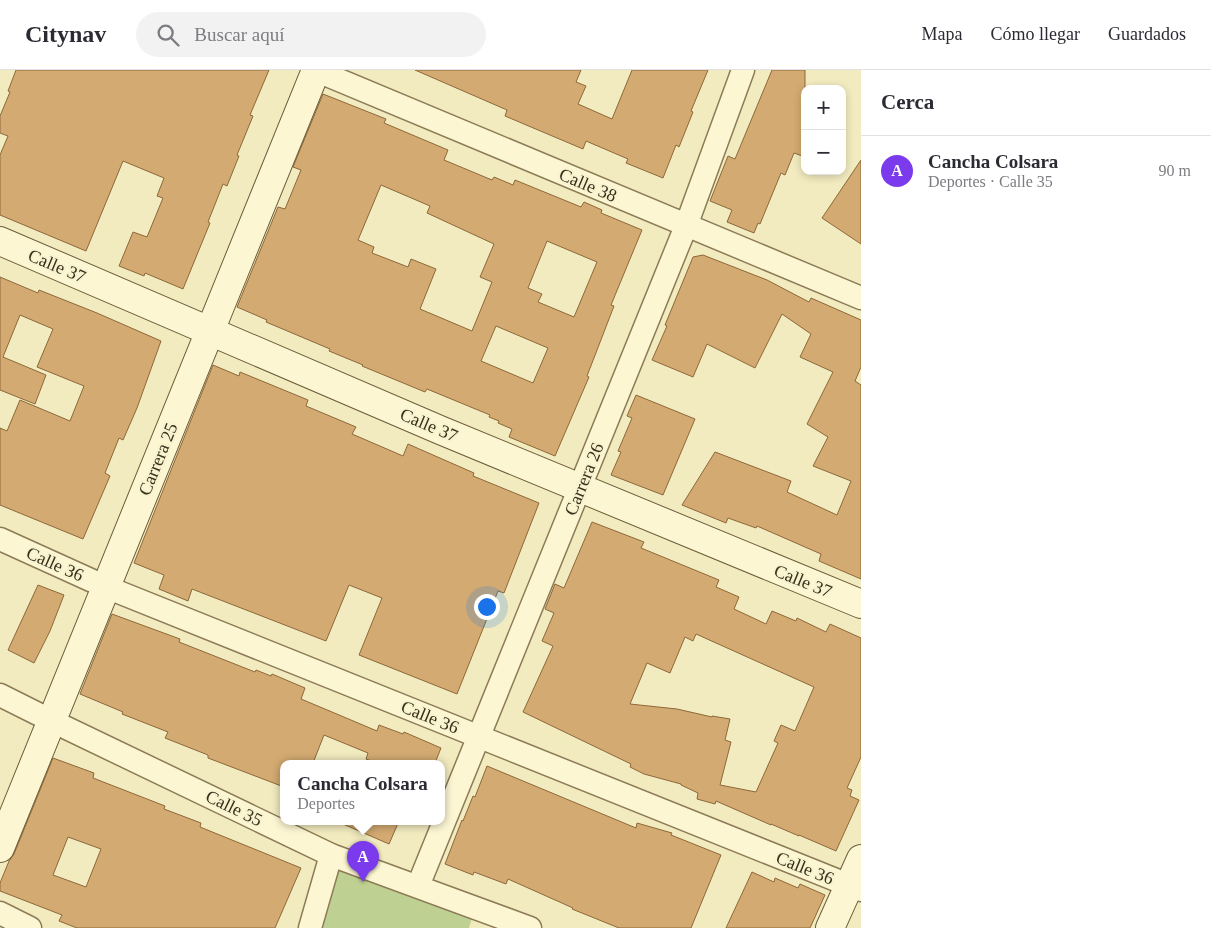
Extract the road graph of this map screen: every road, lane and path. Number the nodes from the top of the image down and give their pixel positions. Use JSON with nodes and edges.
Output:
{"nodes":[{"id":1,"x":316,"y":70,"type":"edge"},
{"id":2,"x":743,"y":70,"type":"edge"},
{"id":3,"x":686,"y":226,"type":"junction"},
{"id":4,"x":0,"y":241,"type":"edge"},
{"id":5,"x":861,"y":298,"type":"edge"},
{"id":6,"x":210,"y":332,"type":"junction"},
{"id":7,"x":580,"y":488,"type":"junction"},
{"id":8,"x":0,"y":540,"type":"edge"},
{"id":9,"x":106,"y":587,"type":"junction"},
{"id":10,"x":861,"y":604,"type":"edge"},
{"id":11,"x":0,"y":695,"type":"edge"},
{"id":12,"x":52,"y":721,"type":"junction"},
{"id":13,"x":479,"y":737,"type":"junction"},
{"id":14,"x":445,"y":820,"type":"edge"},
{"id":15,"x":443,"y":825,"type":"edge"},
{"id":16,"x":0,"y":848,"type":"edge"},
{"id":17,"x":331,"y":855,"type":"junction"},
{"id":18,"x":861,"y":859,"type":"edge"},
{"id":19,"x":418,"y":886,"type":"junction"},
{"id":20,"x":855,"y":888,"type":"edge"},
{"id":21,"x":0,"y":913,"type":"edge"},
{"id":22,"x":30,"y":928,"type":"edge"},
{"id":23,"x":310,"y":928,"type":"edge"},
{"id":24,"x":530,"y":928,"type":"edge"},
{"id":25,"x":830,"y":928,"type":"edge"}],
"edges":[{"from":1,"to":3,"type":"street","name":"Calle 38"},
{"from":1,"to":6,"type":"street","name":"Carrera 25"},
{"from":2,"to":3,"type":"street","name":"Carrera 26"},
{"from":3,"to":5,"type":"street","name":"Calle 38"},
{"from":3,"to":7,"type":"street","name":"Carrera 26"},
{"from":4,"to":6,"type":"street","name":"Calle 37"},
{"from":6,"to":7,"type":"street","name":"Calle 37"},
{"from":6,"to":9,"type":"street","name":"Carrera 25"},
{"from":7,"to":10,"type":"street","name":"Calle 37"},
{"from":7,"to":13,"type":"street","name":"Carrera 26"},
{"from":8,"to":9,"type":"street","name":"Calle 36"},
{"from":9,"to":12,"type":"street","name":"Carrera 25"},
{"from":9,"to":13,"type":"street","name":"Calle 36"},
{"from":11,"to":12,"type":"street","name":"Calle 35"},
{"from":12,"to":16,"type":"street","name":"Carrera 25"},
{"from":12,"to":17,"type":"street","name":"Calle 35"},
{"from":13,"to":14,"type":"street","name":"Carrera 26"},
{"from":13,"to":20,"type":"street","name":"Calle 36"},
{"from":15,"to":19,"type":"street","name":"Carrera 26"},
{"from":17,"to":19,"type":"street","name":"Calle 35"},
{"from":17,"to":23,"type":"street"},
{"from":18,"to":20,"type":"street"},
{"from":19,"to":24,"type":"street","name":"Calle 35"},
{"from":20,"to":25,"type":"street"},
{"from":21,"to":22,"type":"street"}]}
